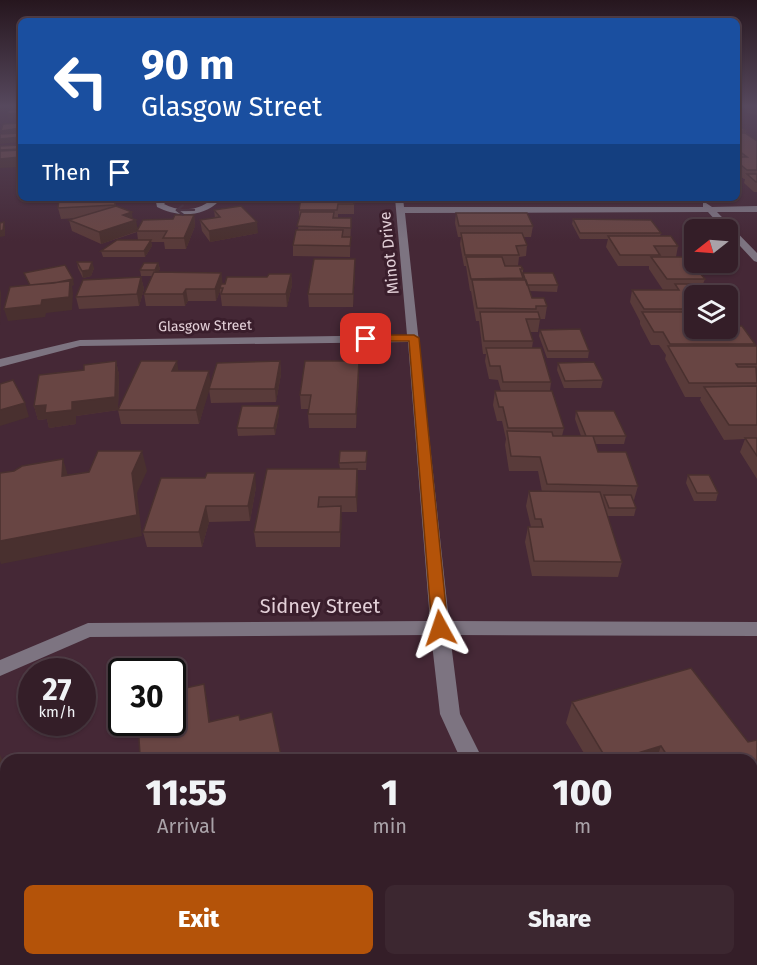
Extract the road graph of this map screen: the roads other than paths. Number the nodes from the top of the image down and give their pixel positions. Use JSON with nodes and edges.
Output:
{"nodes":[{"id":1,"x":162,"y":201,"type":"edge"},
{"id":2,"x":215,"y":201,"type":"edge"},
{"id":3,"x":702,"y":201,"type":"edge"},
{"id":4,"x":400,"y":204,"type":"edge"},
{"id":5,"x":709,"y":208,"type":"junction"},
{"id":6,"x":757,"y":208,"type":"edge"},
{"id":7,"x":757,"y":259,"type":"edge"},
{"id":8,"x":414,"y":338,"type":"junction"},
{"id":9,"x":0,"y":363,"type":"edge"},
{"id":10,"x":440,"y":628,"type":"junction"},
{"id":11,"x":757,"y":629,"type":"edge"},
{"id":12,"x":0,"y":668,"type":"edge"},
{"id":13,"x":469,"y":754,"type":"edge"}],
"edges":[{"from":2,"to":1,"type":"street","one_way":true},
{"from":3,"to":5,"type":"street"},
{"from":4,"to":5,"type":"street"},
{"from":4,"to":8,"type":"street","name":"Minot Drive"},
{"from":5,"to":6,"type":"street"},
{"from":5,"to":7,"type":"street"},
{"from":8,"to":9,"type":"street","name":"Glasgow Street"},
{"from":8,"to":10,"type":"street","name":"Minot Drive"},
{"from":10,"to":11,"type":"street","name":"Sidney Street"},
{"from":10,"to":12,"type":"street","name":"Sidney Street"},
{"from":10,"to":13,"type":"street","name":"Minot Drive"}]}
